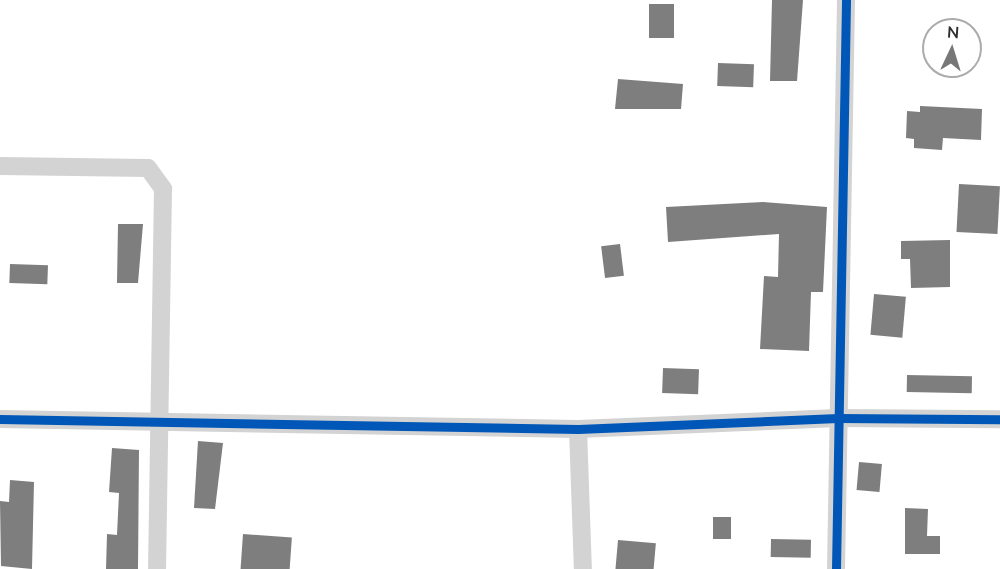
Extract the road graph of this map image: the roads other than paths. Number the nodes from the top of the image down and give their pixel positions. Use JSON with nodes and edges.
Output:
{"nodes":[{"id":1,"x":846,"y":0,"type":"edge"},
{"id":2,"x":0,"y":166,"type":"edge"},
{"id":3,"x":838,"y":418,"type":"junction"},
{"id":4,"x":0,"y":419,"type":"edge"},
{"id":5,"x":1000,"y":419,"type":"edge"},
{"id":6,"x":159,"y":420,"type":"junction"},
{"id":7,"x":578,"y":429,"type":"junction"},
{"id":8,"x":157,"y":569,"type":"edge"},
{"id":9,"x":583,"y":569,"type":"edge"},
{"id":10,"x":836,"y":569,"type":"edge"}],
"edges":[{"from":1,"to":3,"type":"street"},
{"from":2,"to":6,"type":"street"},
{"from":3,"to":5,"type":"street"},
{"from":3,"to":7,"type":"street"},
{"from":3,"to":10,"type":"street"},
{"from":4,"to":6,"type":"street"},
{"from":6,"to":7,"type":"street"},
{"from":6,"to":8,"type":"street"},
{"from":7,"to":9,"type":"street"}]}
